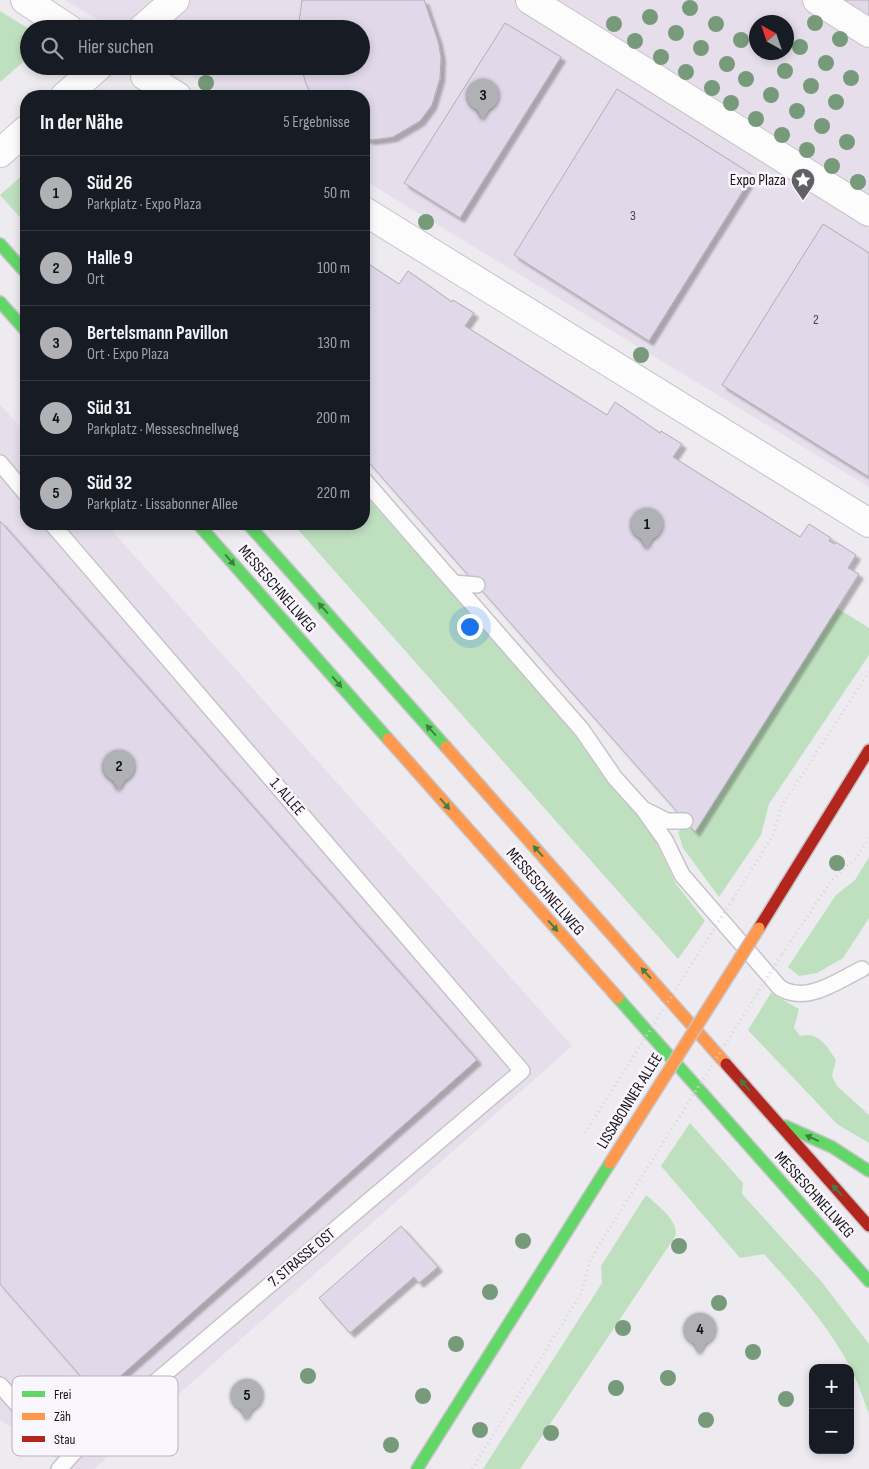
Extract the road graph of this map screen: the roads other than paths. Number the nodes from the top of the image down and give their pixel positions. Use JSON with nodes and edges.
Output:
{"nodes":[{"id":1,"x":25,"y":0,"type":"edge"},
{"id":2,"x":175,"y":0,"type":"edge"},
{"id":3,"x":530,"y":0,"type":"edge"},
{"id":4,"x":818,"y":0,"type":"edge"},
{"id":5,"x":55,"y":20,"type":"edge"},
{"id":6,"x":152,"y":20,"type":"edge"},
{"id":7,"x":869,"y":33,"type":"edge"},
{"id":8,"x":90,"y":75,"type":"edge"},
{"id":9,"x":145,"y":76,"type":"dead end"},
{"id":10,"x":72,"y":90,"type":"edge"},
{"id":11,"x":167,"y":90,"type":"edge"},
{"id":12,"x":20,"y":135,"type":"edge"},
{"id":13,"x":0,"y":153,"type":"edge"},
{"id":14,"x":869,"y":212,"type":"edge"},
{"id":15,"x":370,"y":215,"type":"edge"},
{"id":16,"x":0,"y":244,"type":"edge"},
{"id":17,"x":20,"y":267,"type":"edge"},
{"id":18,"x":0,"y":302,"type":"edge"},
{"id":19,"x":20,"y":324,"type":"edge"},
{"id":20,"x":0,"y":464,"type":"edge"},
{"id":21,"x":20,"y":487,"type":"edge"},
{"id":22,"x":370,"y":487,"type":"edge"},
{"id":23,"x":869,"y":523,"type":"edge"},
{"id":24,"x":57,"y":530,"type":"edge"},
{"id":25,"x":203,"y":530,"type":"edge"},
{"id":26,"x":253,"y":530,"type":"edge"},
{"id":27,"x":454,"y":583,"type":"junction"},
{"id":28,"x":477,"y":585,"type":"dead end"},
{"id":29,"x":869,"y":750,"type":"edge"},
{"id":30,"x":643,"y":809,"type":"junction"},
{"id":31,"x":685,"y":821,"type":"dead end"},
{"id":32,"x":862,"y":969,"type":"dead end"},
{"id":33,"x":522,"y":1071,"type":"joint"},
{"id":34,"x":777,"y":1122,"type":"junction"},
{"id":35,"x":869,"y":1171,"type":"edge"},
{"id":36,"x":869,"y":1226,"type":"edge"},
{"id":37,"x":869,"y":1281,"type":"edge"},
{"id":38,"x":162,"y":1376,"type":"edge"},
{"id":39,"x":0,"y":1385,"type":"edge"},
{"id":40,"x":12,"y":1399,"type":"edge"},
{"id":41,"x":71,"y":1456,"type":"edge"},
{"id":42,"x":59,"y":1469,"type":"edge"},
{"id":43,"x":418,"y":1469,"type":"edge"}],
"edges":[{"from":1,"to":5,"type":"street"},
{"from":2,"to":6,"type":"street"},
{"from":3,"to":14,"type":"street"},
{"from":4,"to":7,"type":"street"},
{"from":8,"to":10,"type":"street"},
{"from":9,"to":11,"type":"street"},
{"from":12,"to":13,"type":"street"},
{"from":15,"to":23,"type":"street"},
{"from":16,"to":17,"type":"main road"},
{"from":18,"to":19,"type":"main road"},
{"from":20,"to":21,"type":"lane"},
{"from":22,"to":27,"type":"lane"},
{"from":24,"to":33,"type":"lane","name":"1. ALLEE"},
{"from":25,"to":37,"type":"main road","name":"MESSESCHNELLWEG","one_way":true},
{"from":34,"to":26,"type":"main road","name":"MESSESCHNELLWEG","one_way":true},
{"from":27,"to":28,"type":"lane"},
{"from":27,"to":30,"type":"lane"},
{"from":29,"to":43,"type":"main road","name":"LISSABONNER ALLEE","bridge":true},
{"from":30,"to":31,"type":"lane"},
{"from":30,"to":32,"type":"lane"},
{"from":33,"to":38,"type":"lane","name":"7. STRASSE OST"},
{"from":35,"to":34,"type":"main road","one_way":true},
{"from":36,"to":34,"type":"main road","name":"MESSESCHNELLWEG","one_way":true},
{"from":39,"to":40,"type":"lane"},
{"from":41,"to":42,"type":"lane","name":"7. STRASSE OST"}]}
